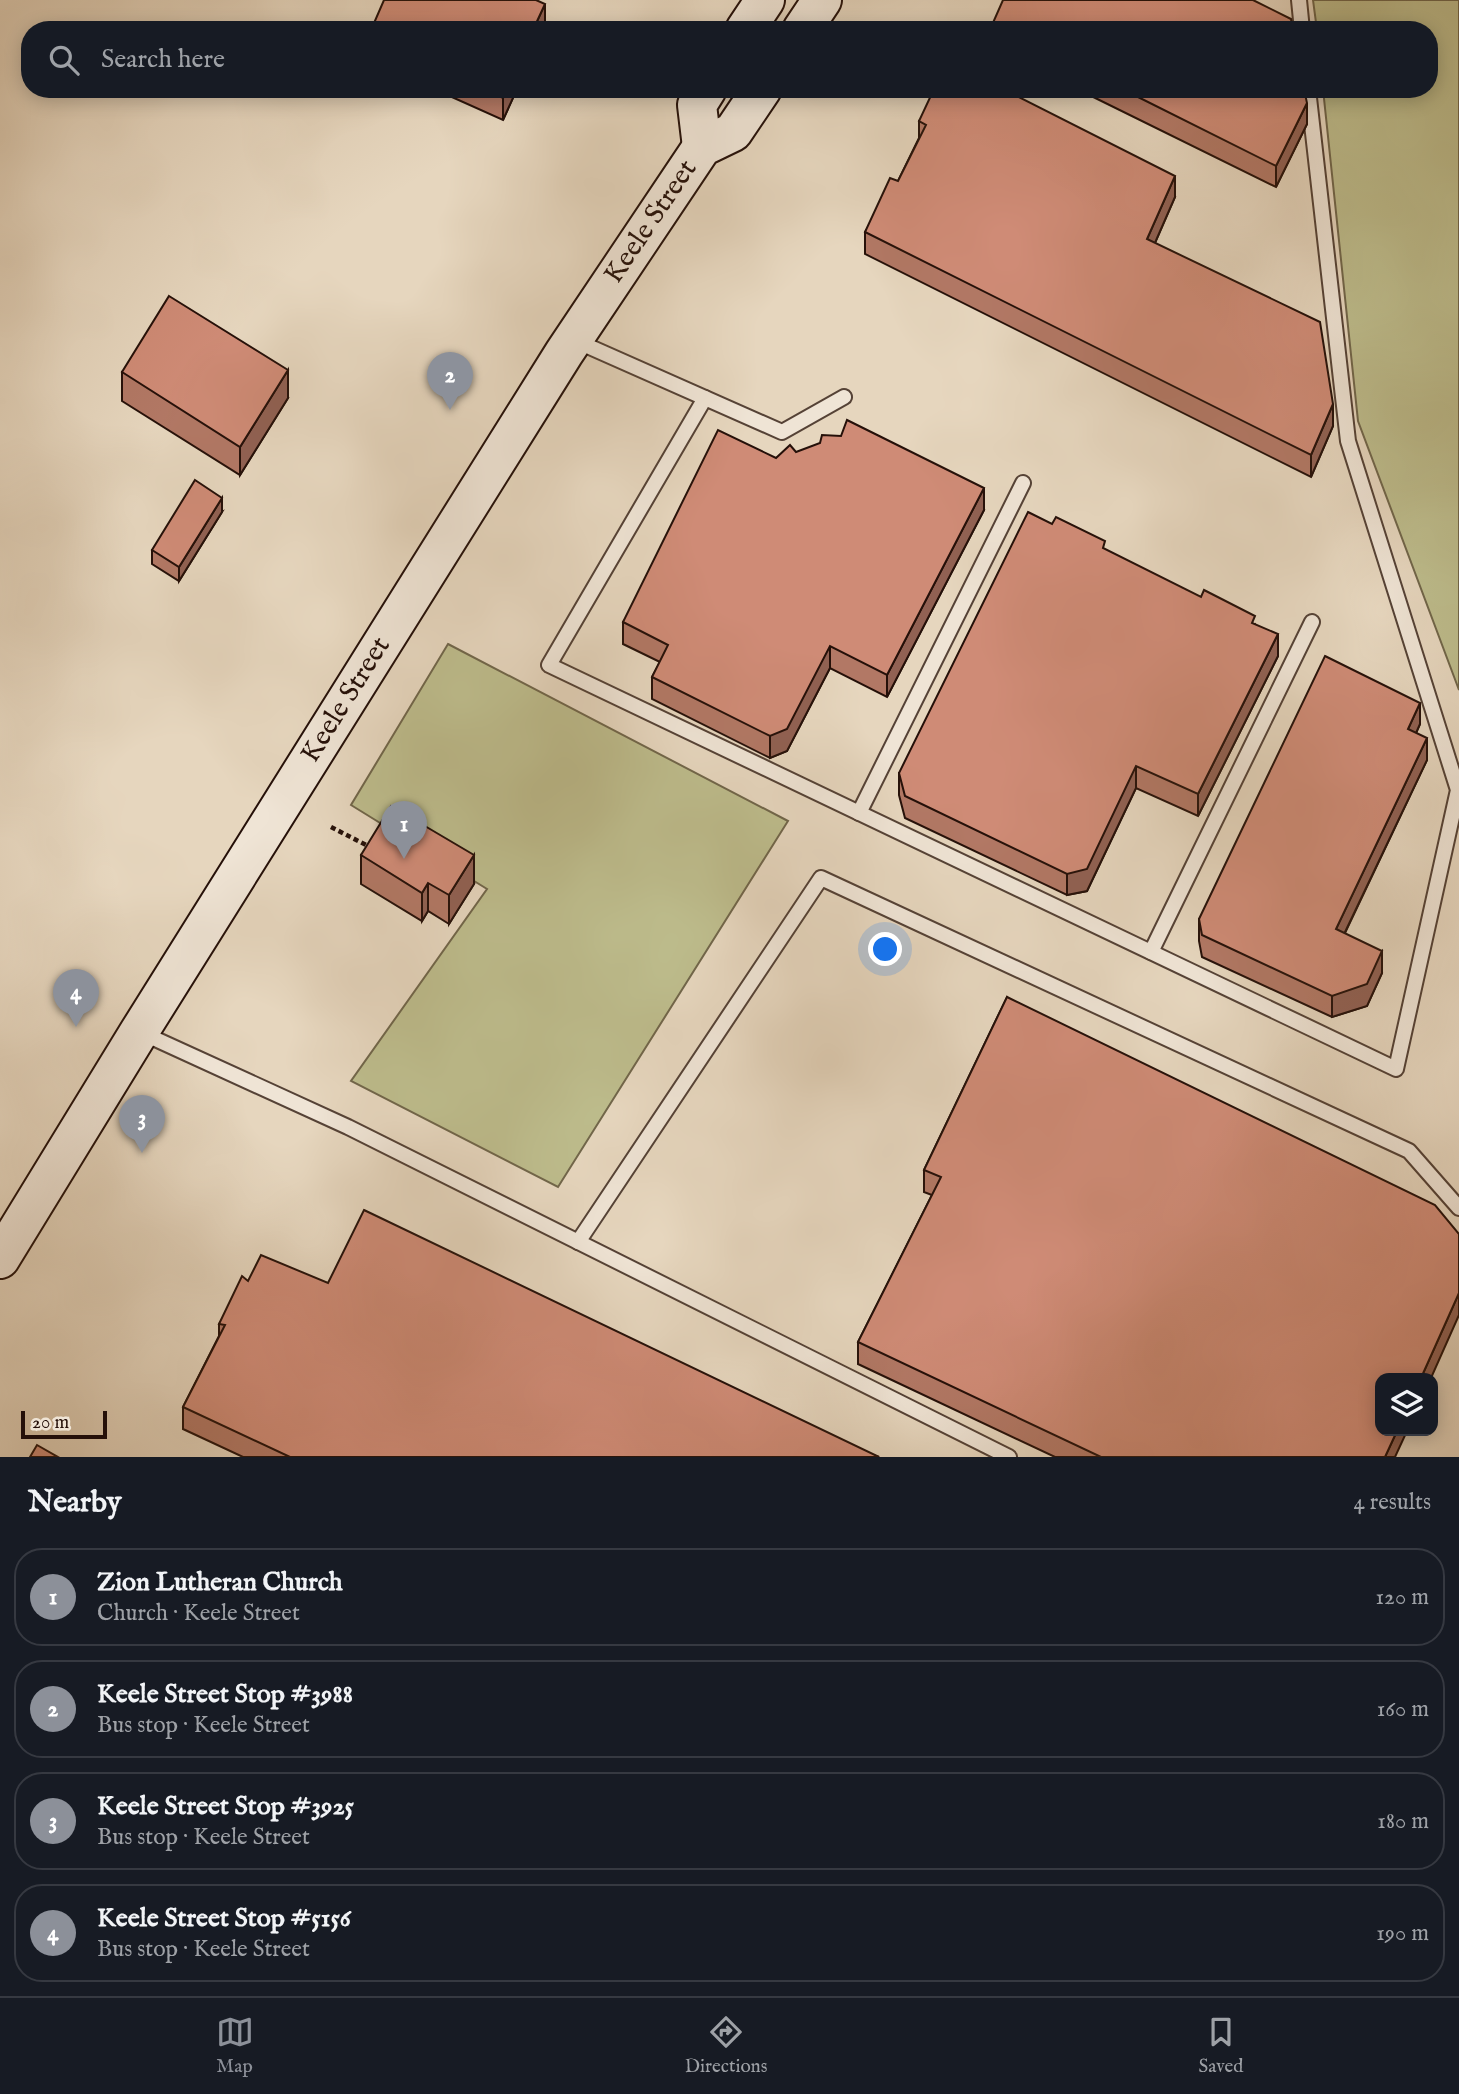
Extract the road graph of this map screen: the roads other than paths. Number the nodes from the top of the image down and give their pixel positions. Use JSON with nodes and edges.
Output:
{"nodes":[{"id":1,"x":765,"y":0,"type":"edge"},
{"id":2,"x":822,"y":0,"type":"edge"},
{"id":3,"x":1298,"y":0,"type":"edge"},
{"id":4,"x":751,"y":21,"type":"edge"},
{"id":5,"x":808,"y":21,"type":"edge"},
{"id":6,"x":1301,"y":21,"type":"edge"},
{"id":7,"x":701,"y":98,"type":"edge"},
{"id":8,"x":756,"y":98,"type":"edge"},
{"id":9,"x":1309,"y":98,"type":"edge"},
{"id":10,"x":702,"y":147,"type":"junction"},
{"id":11,"x":573,"y":339,"type":"junction"},
{"id":12,"x":844,"y":397,"type":"dead end"},
{"id":13,"x":705,"y":398,"type":"junction"},
{"id":14,"x":1023,"y":483,"type":"dead end"},
{"id":15,"x":1312,"y":622,"type":"dead end"},
{"id":16,"x":859,"y":813,"type":"junction"},
{"id":17,"x":1152,"y":952,"type":"junction"},
{"id":18,"x":139,"y":1032,"type":"junction"},
{"id":19,"x":1459,"y":1208,"type":"edge"},
{"id":20,"x":578,"y":1242,"type":"junction"},
{"id":21,"x":0,"y":1259,"type":"edge"},
{"id":22,"x":1009,"y":1457,"type":"edge"}],
"edges":[{"from":1,"to":4,"type":"main road"},
{"from":2,"to":5,"type":"main road"},
{"from":3,"to":6,"type":"lane"},
{"from":7,"to":10,"type":"main road","name":"Keele Street"},
{"from":8,"to":10,"type":"main road","name":"Keele Street"},
{"from":9,"to":17,"type":"lane"},
{"from":10,"to":11,"type":"main road","name":"Keele Street"},
{"from":11,"to":13,"type":"lane"},
{"from":11,"to":18,"type":"main road","name":"Keele Street"},
{"from":12,"to":13,"type":"lane"},
{"from":13,"to":16,"type":"lane"},
{"from":14,"to":16,"type":"lane"},
{"from":15,"to":17,"type":"lane"},
{"from":16,"to":17,"type":"lane"},
{"from":18,"to":20,"type":"lane"},
{"from":18,"to":21,"type":"main road","name":"Keele Street"},
{"from":19,"to":20,"type":"lane"},
{"from":20,"to":22,"type":"lane"}]}
